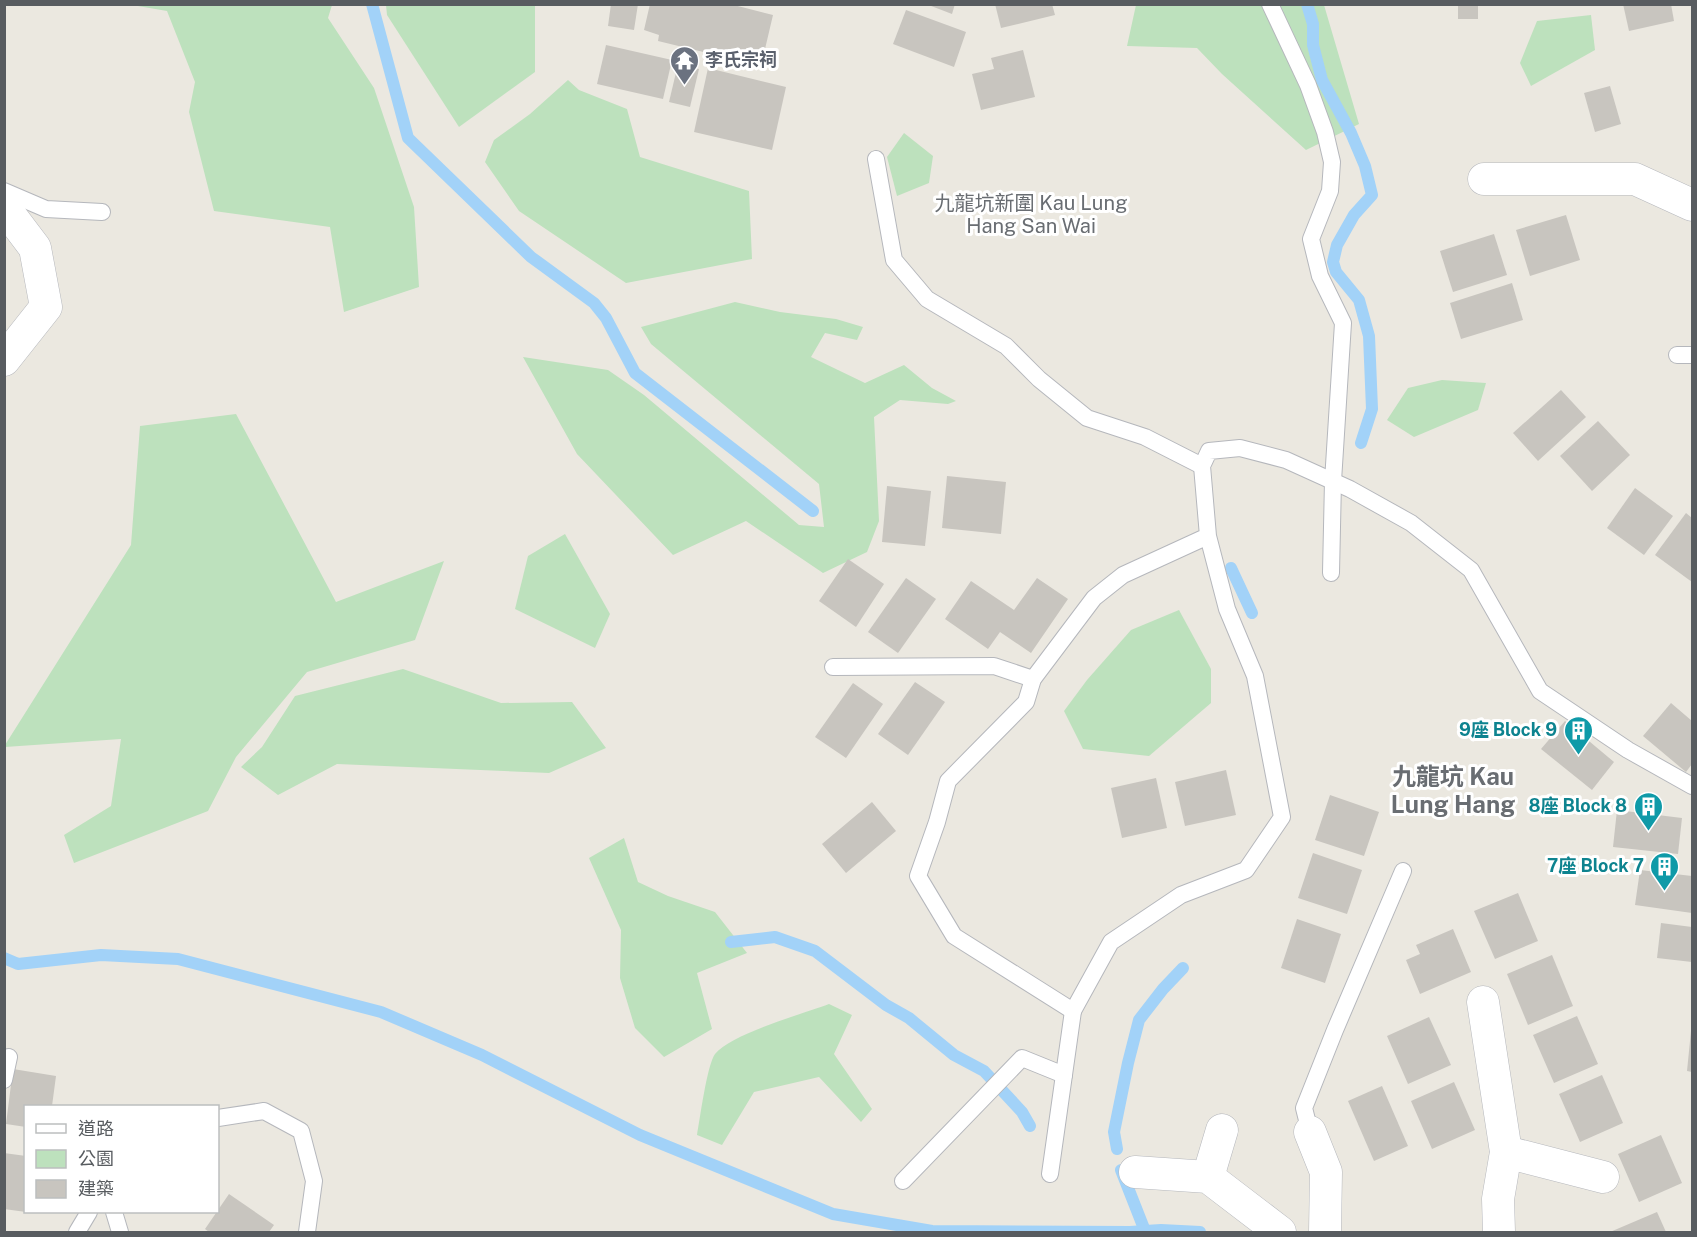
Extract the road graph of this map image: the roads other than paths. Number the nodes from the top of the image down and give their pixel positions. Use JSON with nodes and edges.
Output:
{"nodes":[{"id":1,"x":1269,"y":4,"type":"edge"},
{"id":2,"x":876,"y":159,"type":"dead end"},
{"id":3,"x":1484,"y":178,"type":"dead end"},
{"id":4,"x":4,"y":191,"type":"edge"},
{"id":5,"x":1692,"y":205,"type":"edge"},
{"id":6,"x":4,"y":207,"type":"edge"},
{"id":7,"x":102,"y":212,"type":"dead end"},
{"id":8,"x":4,"y":360,"type":"edge"},
{"id":9,"x":1202,"y":466,"type":"junction"},
{"id":10,"x":1333,"y":481,"type":"junction"},
{"id":11,"x":1208,"y":536,"type":"junction"},
{"id":12,"x":1330,"y":573,"type":"dead end"},
{"id":13,"x":833,"y":667,"type":"dead end"},
{"id":14,"x":1033,"y":680,"type":"junction"},
{"id":15,"x":1692,"y":786,"type":"edge"},
{"id":16,"x":1403,"y":871,"type":"dead end"},
{"id":17,"x":1483,"y":1002,"type":"dead end"},
{"id":18,"x":1073,"y":1011,"type":"junction"},
{"id":19,"x":9,"y":1057,"type":"dead end"},
{"id":20,"x":1064,"y":1075,"type":"junction"},
{"id":21,"x":4,"y":1080,"type":"edge"},
{"id":22,"x":219,"y":1118,"type":"edge"},
{"id":23,"x":1222,"y":1130,"type":"dead end"},
{"id":24,"x":1310,"y":1132,"type":"joint"},
{"id":25,"x":1506,"y":1152,"type":"junction"},
{"id":26,"x":1135,"y":1172,"type":"dead end"},
{"id":27,"x":1050,"y":1174,"type":"dead end"},
{"id":28,"x":1208,"y":1177,"type":"junction"},
{"id":29,"x":1603,"y":1177,"type":"dead end"},
{"id":30,"x":903,"y":1181,"type":"dead end"},
{"id":31,"x":87,"y":1213,"type":"edge"},
{"id":32,"x":114,"y":1213,"type":"edge"},
{"id":33,"x":77,"y":1233,"type":"edge"},
{"id":34,"x":120,"y":1233,"type":"edge"},
{"id":35,"x":307,"y":1233,"type":"edge"},
{"id":36,"x":1280,"y":1233,"type":"edge"},
{"id":37,"x":1325,"y":1233,"type":"edge"},
{"id":38,"x":1499,"y":1233,"type":"edge"}],
"edges":[{"from":1,"to":10,"type":"lane"},
{"from":2,"to":9,"type":"lane"},
{"from":3,"to":5,"type":"street"},
{"from":4,"to":7,"type":"lane"},
{"from":6,"to":8,"type":"street"},
{"from":9,"to":10,"type":"lane"},
{"from":9,"to":11,"type":"lane"},
{"from":10,"to":12,"type":"lane"},
{"from":10,"to":15,"type":"lane"},
{"from":11,"to":14,"type":"lane"},
{"from":11,"to":18,"type":"lane"},
{"from":13,"to":14,"type":"lane"},
{"from":14,"to":18,"type":"lane"},
{"from":16,"to":24,"type":"lane"},
{"from":17,"to":25,"type":"street"},
{"from":18,"to":20,"type":"lane"},
{"from":19,"to":21,"type":"lane"},
{"from":20,"to":27,"type":"lane"},
{"from":20,"to":30,"type":"lane"},
{"from":22,"to":35,"type":"lane"},
{"from":23,"to":28,"type":"street"},
{"from":24,"to":37,"type":"street"},
{"from":25,"to":29,"type":"street"},
{"from":25,"to":38,"type":"street"},
{"from":26,"to":28,"type":"street"},
{"from":28,"to":36,"type":"street"},
{"from":31,"to":33,"type":"lane"},
{"from":32,"to":34,"type":"lane"}]}
